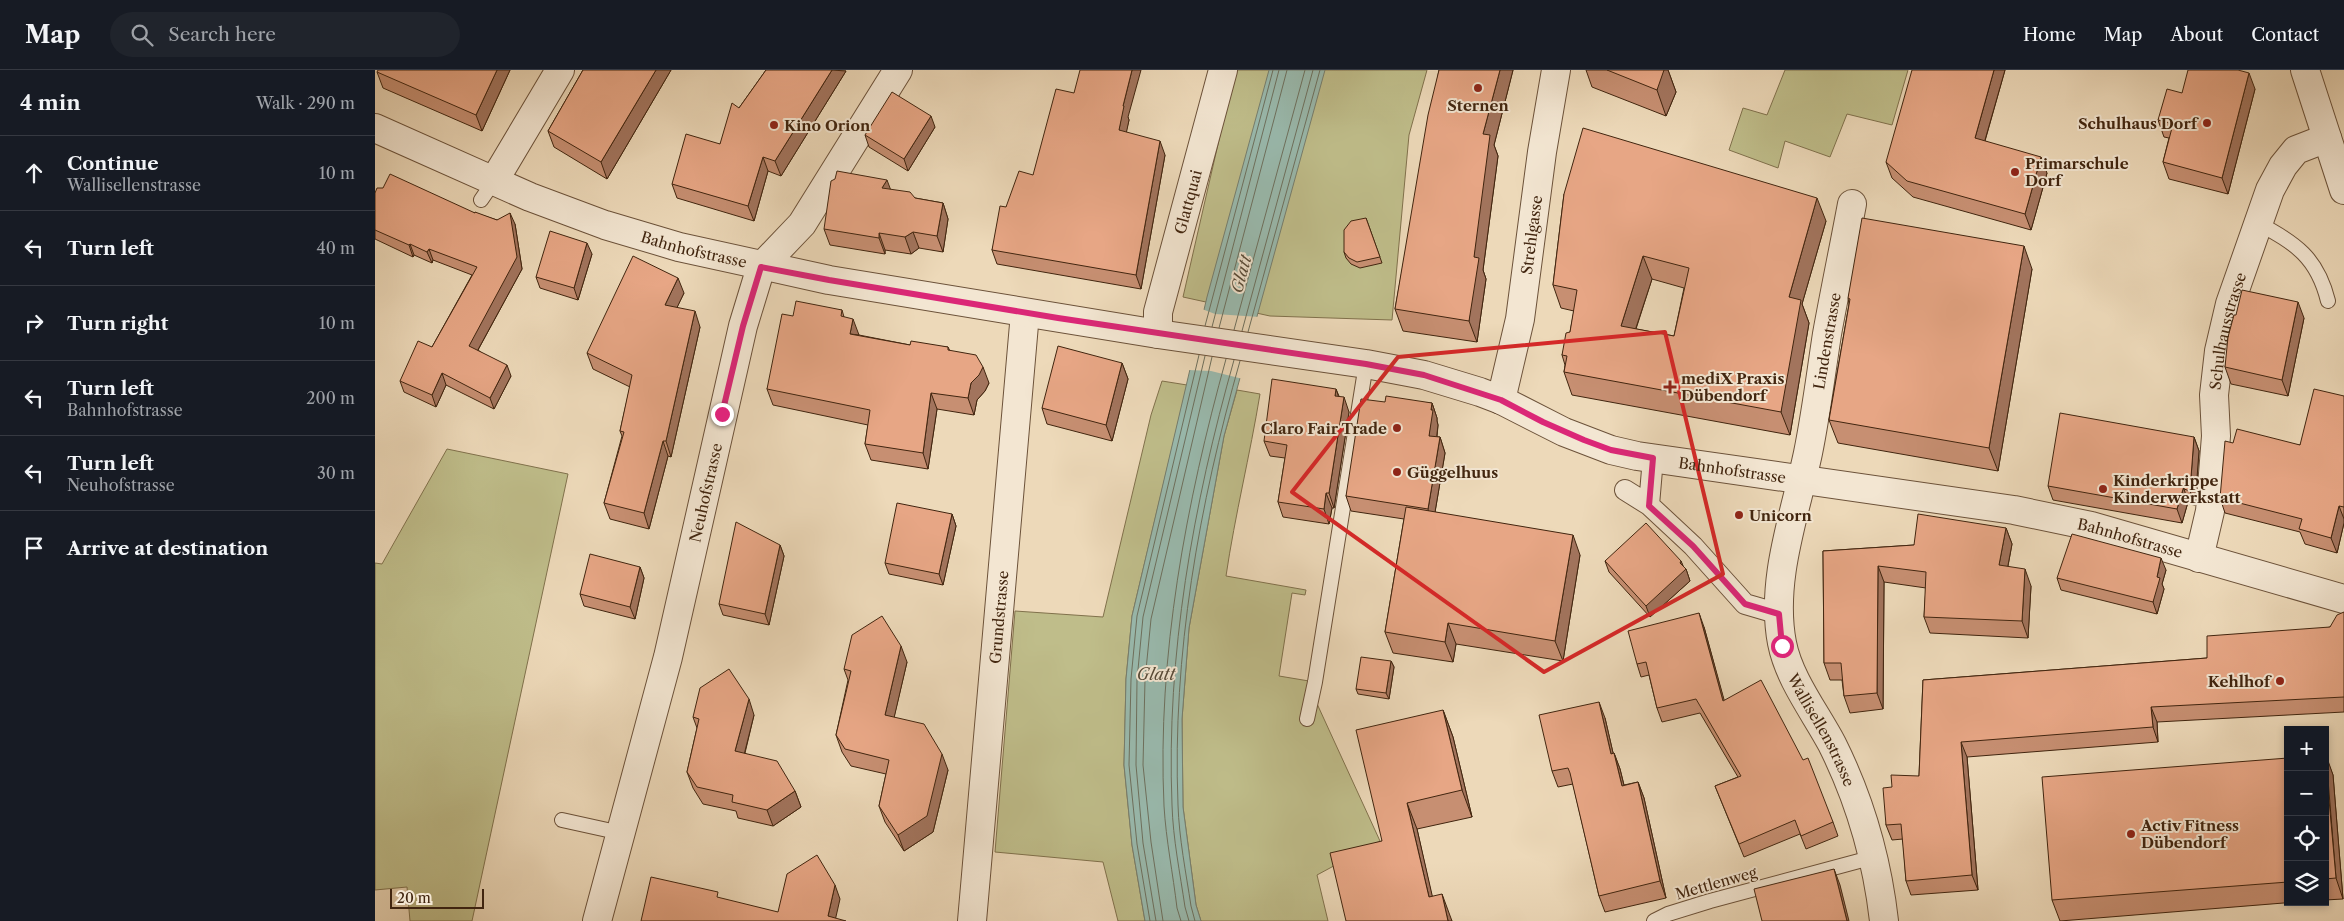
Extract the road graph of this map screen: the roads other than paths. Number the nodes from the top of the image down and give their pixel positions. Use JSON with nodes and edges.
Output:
{"nodes":[{"id":1,"x":560,"y":70,"type":"edge"},
{"id":2,"x":899,"y":70,"type":"edge"},
{"id":3,"x":1223,"y":70,"type":"edge"},
{"id":4,"x":1556,"y":70,"type":"edge"},
{"id":5,"x":2305,"y":70,"type":"edge"},
{"id":6,"x":375,"y":128,"type":"edge"},
{"id":7,"x":2327,"y":138,"type":"junction"},
{"id":8,"x":2344,"y":190,"type":"edge"},
{"id":9,"x":488,"y":191,"type":"junction"},
{"id":10,"x":1852,"y":204,"type":"dead end"},
{"id":11,"x":2258,"y":223,"type":"junction"},
{"id":12,"x":761,"y":267,"type":"junction"},
{"id":13,"x":2328,"y":301,"type":"dead end"},
{"id":14,"x":1025,"y":313,"type":"junction"},
{"id":15,"x":1166,"y":335,"type":"junction"},
{"id":16,"x":1366,"y":364,"type":"junction"},
{"id":17,"x":1501,"y":400,"type":"junction"},
{"id":18,"x":1653,"y":458,"type":"junction"},
{"id":19,"x":1802,"y":479,"type":"junction"},
{"id":20,"x":1625,"y":490,"type":"dead end"},
{"id":21,"x":1649,"y":506,"type":"junction"},
{"id":22,"x":2199,"y":558,"type":"junction"},
{"id":23,"x":2344,"y":599,"type":"edge"},
{"id":24,"x":1779,"y":614,"type":"junction"},
{"id":25,"x":1307,"y":719,"type":"dead end"},
{"id":26,"x":562,"y":820,"type":"dead end"},
{"id":27,"x":621,"y":833,"type":"junction"},
{"id":28,"x":1874,"y":857,"type":"junction"},
{"id":29,"x":597,"y":921,"type":"edge"},
{"id":30,"x":972,"y":921,"type":"edge"},
{"id":31,"x":1654,"y":921,"type":"edge"},
{"id":32,"x":1884,"y":921,"type":"edge"}],
"edges":[{"from":1,"to":9,"type":"street"},
{"from":2,"to":12,"type":"street","name":"Neuhofstrasse"},
{"from":3,"to":15,"type":"street","name":"Glattquai"},
{"from":4,"to":17,"type":"street","name":"Strehlgasse"},
{"from":5,"to":7,"type":"street"},
{"from":6,"to":9,"type":"street","name":"Bahnhofstrasse"},
{"from":7,"to":8,"type":"street"},
{"from":7,"to":11,"type":"street","name":"Schulhausstrasse"},
{"from":9,"to":12,"type":"street","name":"Bahnhofstrasse"},
{"from":10,"to":19,"type":"street","name":"Lindenstrasse"},
{"from":11,"to":13,"type":"lane"},
{"from":11,"to":22,"type":"street","name":"Schulhausstrasse"},
{"from":12,"to":14,"type":"street","name":"Bahnhofstrasse"},
{"from":12,"to":27,"type":"street","name":"Neuhofstrasse"},
{"from":14,"to":15,"type":"street","name":"Bahnhofstrasse"},
{"from":14,"to":30,"type":"street","name":"Grundstrasse"},
{"from":15,"to":16,"type":"street","name":"Bahnhofstrasse"},
{"from":16,"to":17,"type":"street","name":"Bahnhofstrasse"},
{"from":16,"to":25,"type":"lane"},
{"from":17,"to":18,"type":"street","name":"Bahnhofstrasse"},
{"from":18,"to":19,"type":"street","name":"Bahnhofstrasse"},
{"from":18,"to":21,"type":"street"},
{"from":19,"to":22,"type":"street","name":"Bahnhofstrasse"},
{"from":19,"to":24,"type":"street","name":"Wallisellenstrasse"},
{"from":20,"to":21,"type":"street"},
{"from":21,"to":24,"type":"street"},
{"from":22,"to":23,"type":"street","name":"Bahnhofstrasse"},
{"from":24,"to":28,"type":"street","name":"Wallisellenstrasse"},
{"from":26,"to":27,"type":"lane"},
{"from":27,"to":29,"type":"street","name":"Neuhofstrasse"},
{"from":28,"to":31,"type":"lane","name":"Mettlenweg"},
{"from":28,"to":32,"type":"street","name":"Wallisellenstrasse"}]}
